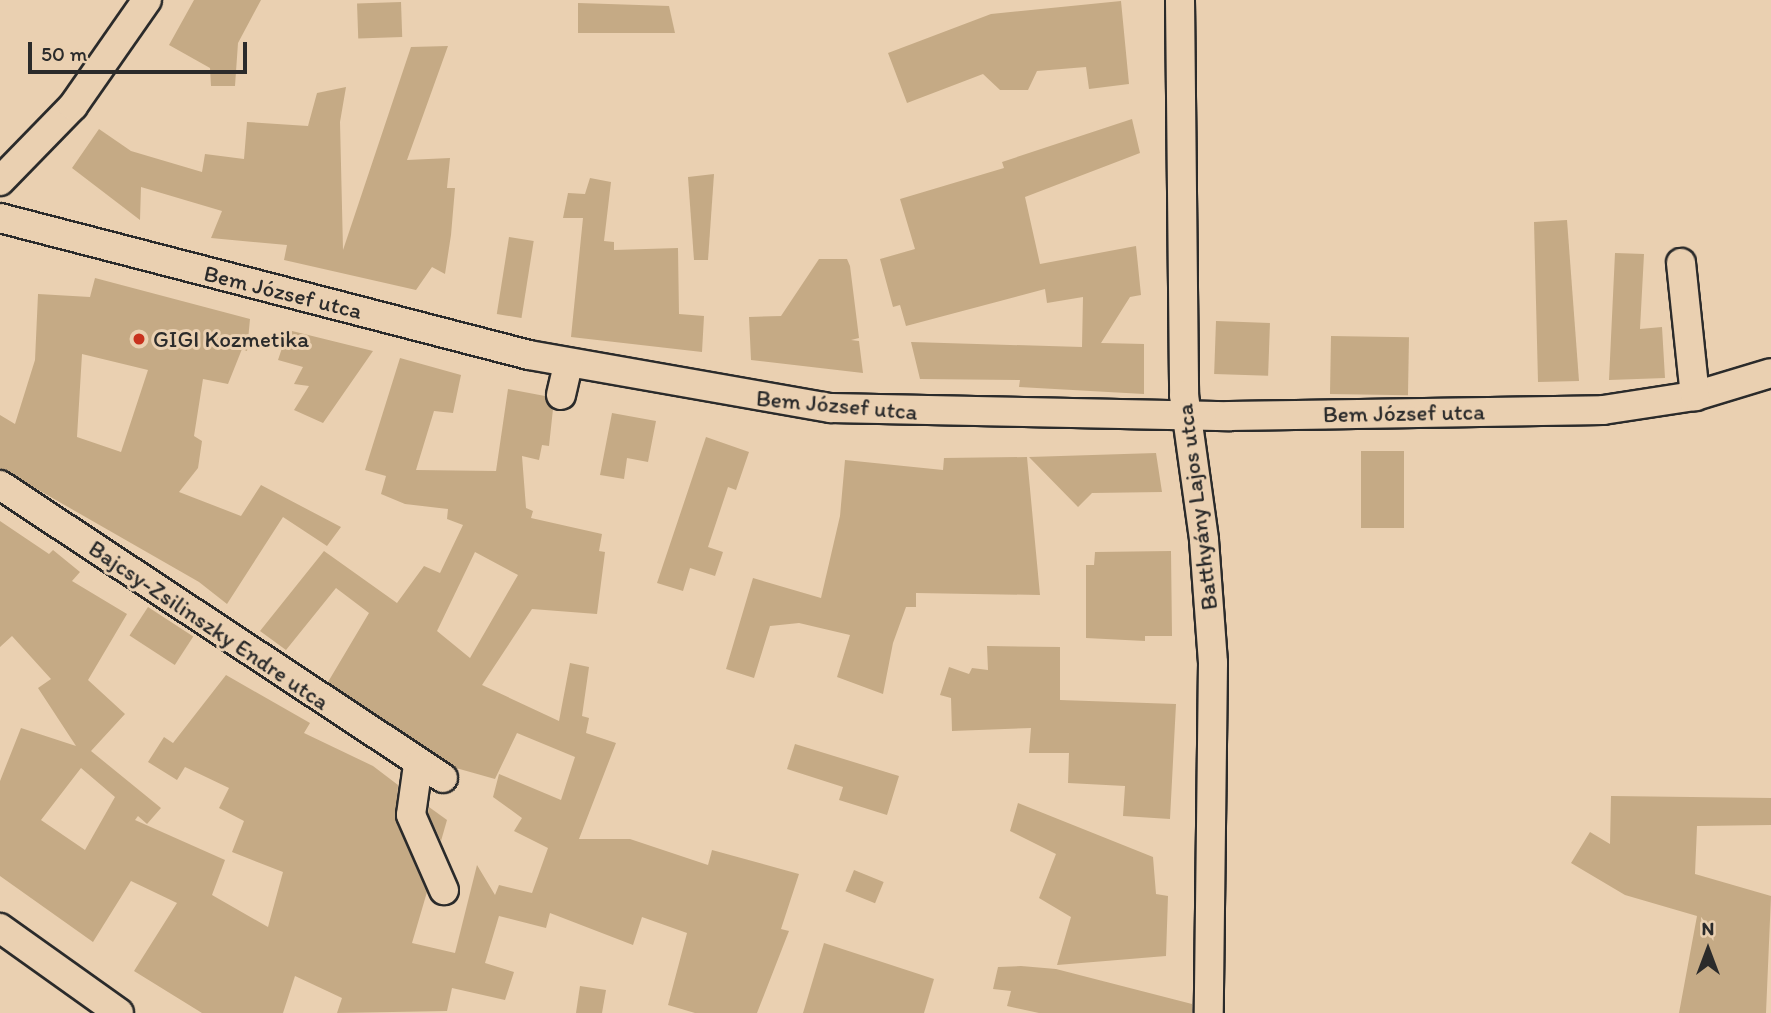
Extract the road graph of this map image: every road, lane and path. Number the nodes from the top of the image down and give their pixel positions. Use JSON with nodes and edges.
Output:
{"nodes":[{"id":1,"x":147,"y":0,"type":"edge"},
{"id":2,"x":1180,"y":0,"type":"edge"},
{"id":3,"x":0,"y":181,"type":"edge"},
{"id":4,"x":0,"y":218,"type":"edge"},
{"id":5,"x":1681,"y":263,"type":"dead end"},
{"id":6,"x":568,"y":364,"type":"junction"},
{"id":7,"x":1771,"y":373,"type":"edge"},
{"id":8,"x":561,"y":395,"type":"dead end"},
{"id":9,"x":1695,"y":396,"type":"junction"},
{"id":10,"x":1186,"y":415,"type":"junction"},
{"id":11,"x":0,"y":485,"type":"edge"},
{"id":12,"x":418,"y":765,"type":"junction"},
{"id":13,"x":443,"y":778,"type":"dead end"},
{"id":14,"x":444,"y":890,"type":"dead end"},
{"id":15,"x":0,"y":928,"type":"edge"},
{"id":16,"x":119,"y":1013,"type":"edge"},
{"id":17,"x":1209,"y":1013,"type":"edge"}],
"edges":[{"from":1,"to":3,"type":"street"},
{"from":2,"to":10,"type":"street","name":"Batthyány Lajos utca"},
{"from":4,"to":6,"type":"street","name":"Bem József utca"},
{"from":5,"to":9,"type":"street"},
{"from":6,"to":8,"type":"street"},
{"from":6,"to":10,"type":"street","name":"Bem József utca"},
{"from":7,"to":9,"type":"street","name":"Bem József utca"},
{"from":9,"to":10,"type":"street","name":"Bem József utca"},
{"from":10,"to":17,"type":"street","name":"Batthyány Lajos utca"},
{"from":11,"to":12,"type":"street","name":"Bajcsy-Zsilinszky Endre utca"},
{"from":12,"to":13,"type":"street","name":"Bajcsy-Zsilinszky Endre utca"},
{"from":12,"to":14,"type":"street"},
{"from":15,"to":16,"type":"street"}]}
